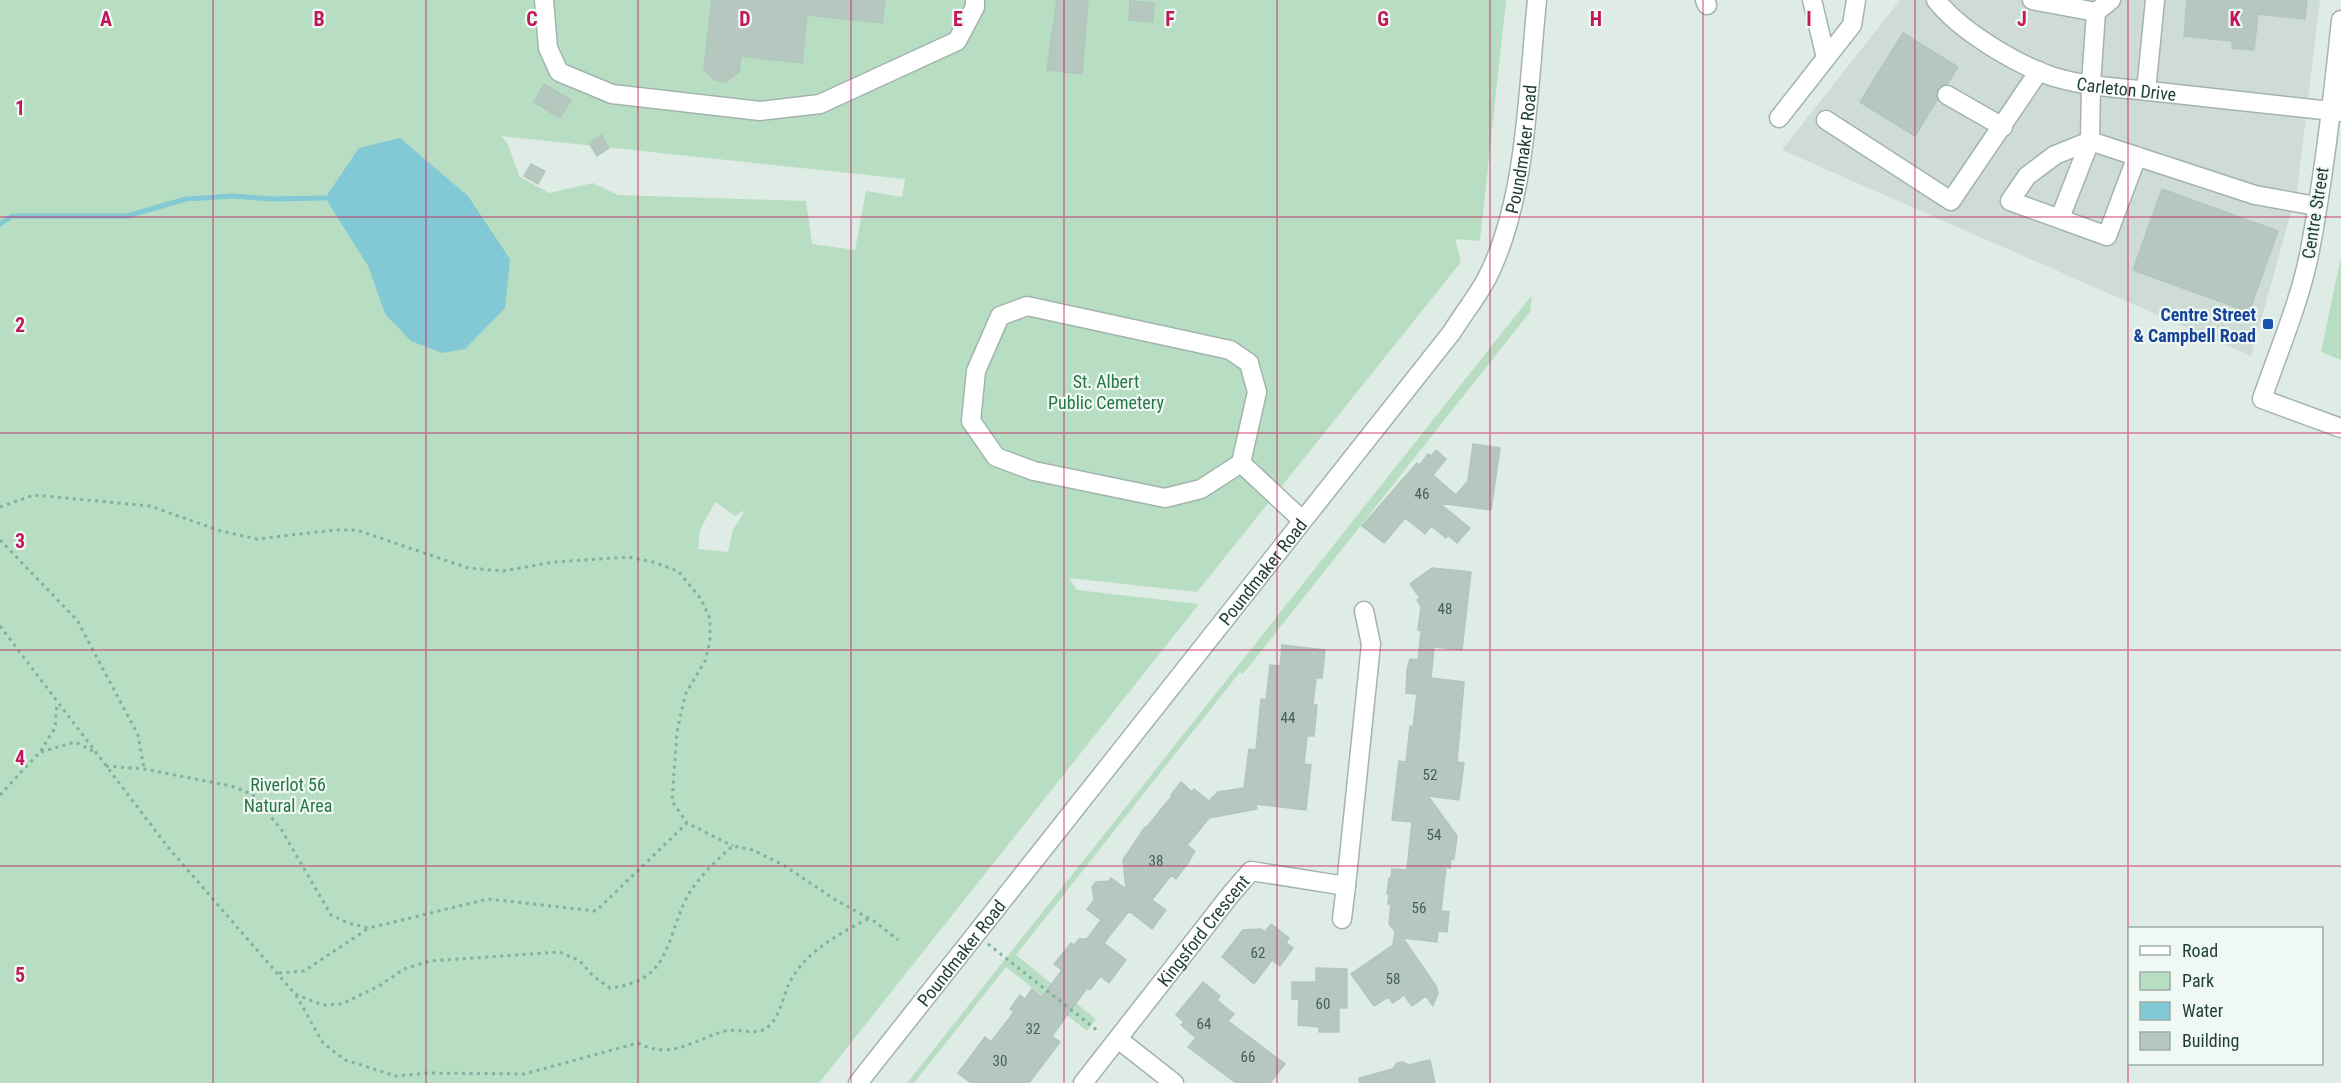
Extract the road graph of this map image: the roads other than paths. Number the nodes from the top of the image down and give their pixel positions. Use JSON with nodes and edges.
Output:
{"nodes":[{"id":1,"x":544,"y":0,"type":"edge"},
{"id":2,"x":975,"y":0,"type":"edge"},
{"id":3,"x":1537,"y":0,"type":"edge"},
{"id":4,"x":1812,"y":0,"type":"edge"},
{"id":5,"x":1856,"y":0,"type":"edge"},
{"id":6,"x":1936,"y":0,"type":"edge"},
{"id":7,"x":2032,"y":0,"type":"edge"},
{"id":8,"x":2111,"y":0,"type":"edge"},
{"id":9,"x":2155,"y":0,"type":"edge"},
{"id":10,"x":2096,"y":12,"type":"junction"},
{"id":11,"x":2341,"y":20,"type":"edge"},
{"id":12,"x":1826,"y":58,"type":"junction"},
{"id":13,"x":2039,"y":71,"type":"junction"},
{"id":14,"x":2091,"y":84,"type":"junction"},
{"id":15,"x":2146,"y":90,"type":"junction"},
{"id":16,"x":1947,"y":95,"type":"dead end"},
{"id":17,"x":2336,"y":111,"type":"edge"},
{"id":18,"x":1779,"y":118,"type":"dead end"},
{"id":19,"x":1826,"y":120,"type":"dead end"},
{"id":20,"x":2002,"y":127,"type":"junction"},
{"id":21,"x":2090,"y":141,"type":"junction"},
{"id":22,"x":2137,"y":156,"type":"junction"},
{"id":23,"x":2316,"y":206,"type":"junction"},
{"id":24,"x":2060,"y":218,"type":"junction"},
{"id":25,"x":2341,"y":428,"type":"edge"},
{"id":26,"x":1241,"y":463,"type":"junction"},
{"id":27,"x":1302,"y":520,"type":"junction"},
{"id":28,"x":1364,"y":611,"type":"dead end"},
{"id":29,"x":1346,"y":886,"type":"junction"},
{"id":30,"x":1342,"y":919,"type":"dead end"},
{"id":31,"x":1118,"y":1040,"type":"junction"},
{"id":32,"x":858,"y":1083,"type":"edge"},
{"id":33,"x":1083,"y":1083,"type":"edge"},
{"id":34,"x":1174,"y":1083,"type":"edge"}],
"edges":[{"from":1,"to":2,"type":"street"},
{"from":3,"to":27,"type":"street","name":"Poundmaker Road"},
{"from":4,"to":12,"type":"street"},
{"from":5,"to":12,"type":"street"},
{"from":6,"to":13,"type":"street","name":"Carleton Drive"},
{"from":7,"to":10,"type":"street"},
{"from":8,"to":10,"type":"street"},
{"from":9,"to":15,"type":"street"},
{"from":10,"to":14,"type":"street"},
{"from":11,"to":17,"type":"street","name":"Centre Street"},
{"from":12,"to":18,"type":"street"},
{"from":13,"to":14,"type":"street","name":"Carleton Drive"},
{"from":13,"to":20,"type":"street"},
{"from":14,"to":15,"type":"street","name":"Carleton Drive"},
{"from":14,"to":21,"type":"street"},
{"from":15,"to":17,"type":"street","name":"Carleton Drive"},
{"from":16,"to":20,"type":"street"},
{"from":17,"to":23,"type":"street","name":"Centre Street"},
{"from":19,"to":20,"type":"street"},
{"from":21,"to":22,"type":"street"},
{"from":21,"to":24,"type":"street"},
{"from":21,"to":24,"type":"street"},
{"from":22,"to":23,"type":"street"},
{"from":22,"to":24,"type":"street"},
{"from":23,"to":25,"type":"street","name":"Centre Street"},
{"from":26,"to":26,"type":"street"},
{"from":26,"to":27,"type":"street"},
{"from":27,"to":32,"type":"street","name":"Poundmaker Road"},
{"from":28,"to":29,"type":"street"},
{"from":29,"to":30,"type":"street"},
{"from":29,"to":31,"type":"street","name":"Kingsford Crescent"},
{"from":31,"to":33,"type":"street","name":"Kingsford Crescent"},
{"from":31,"to":34,"type":"street"}]}
